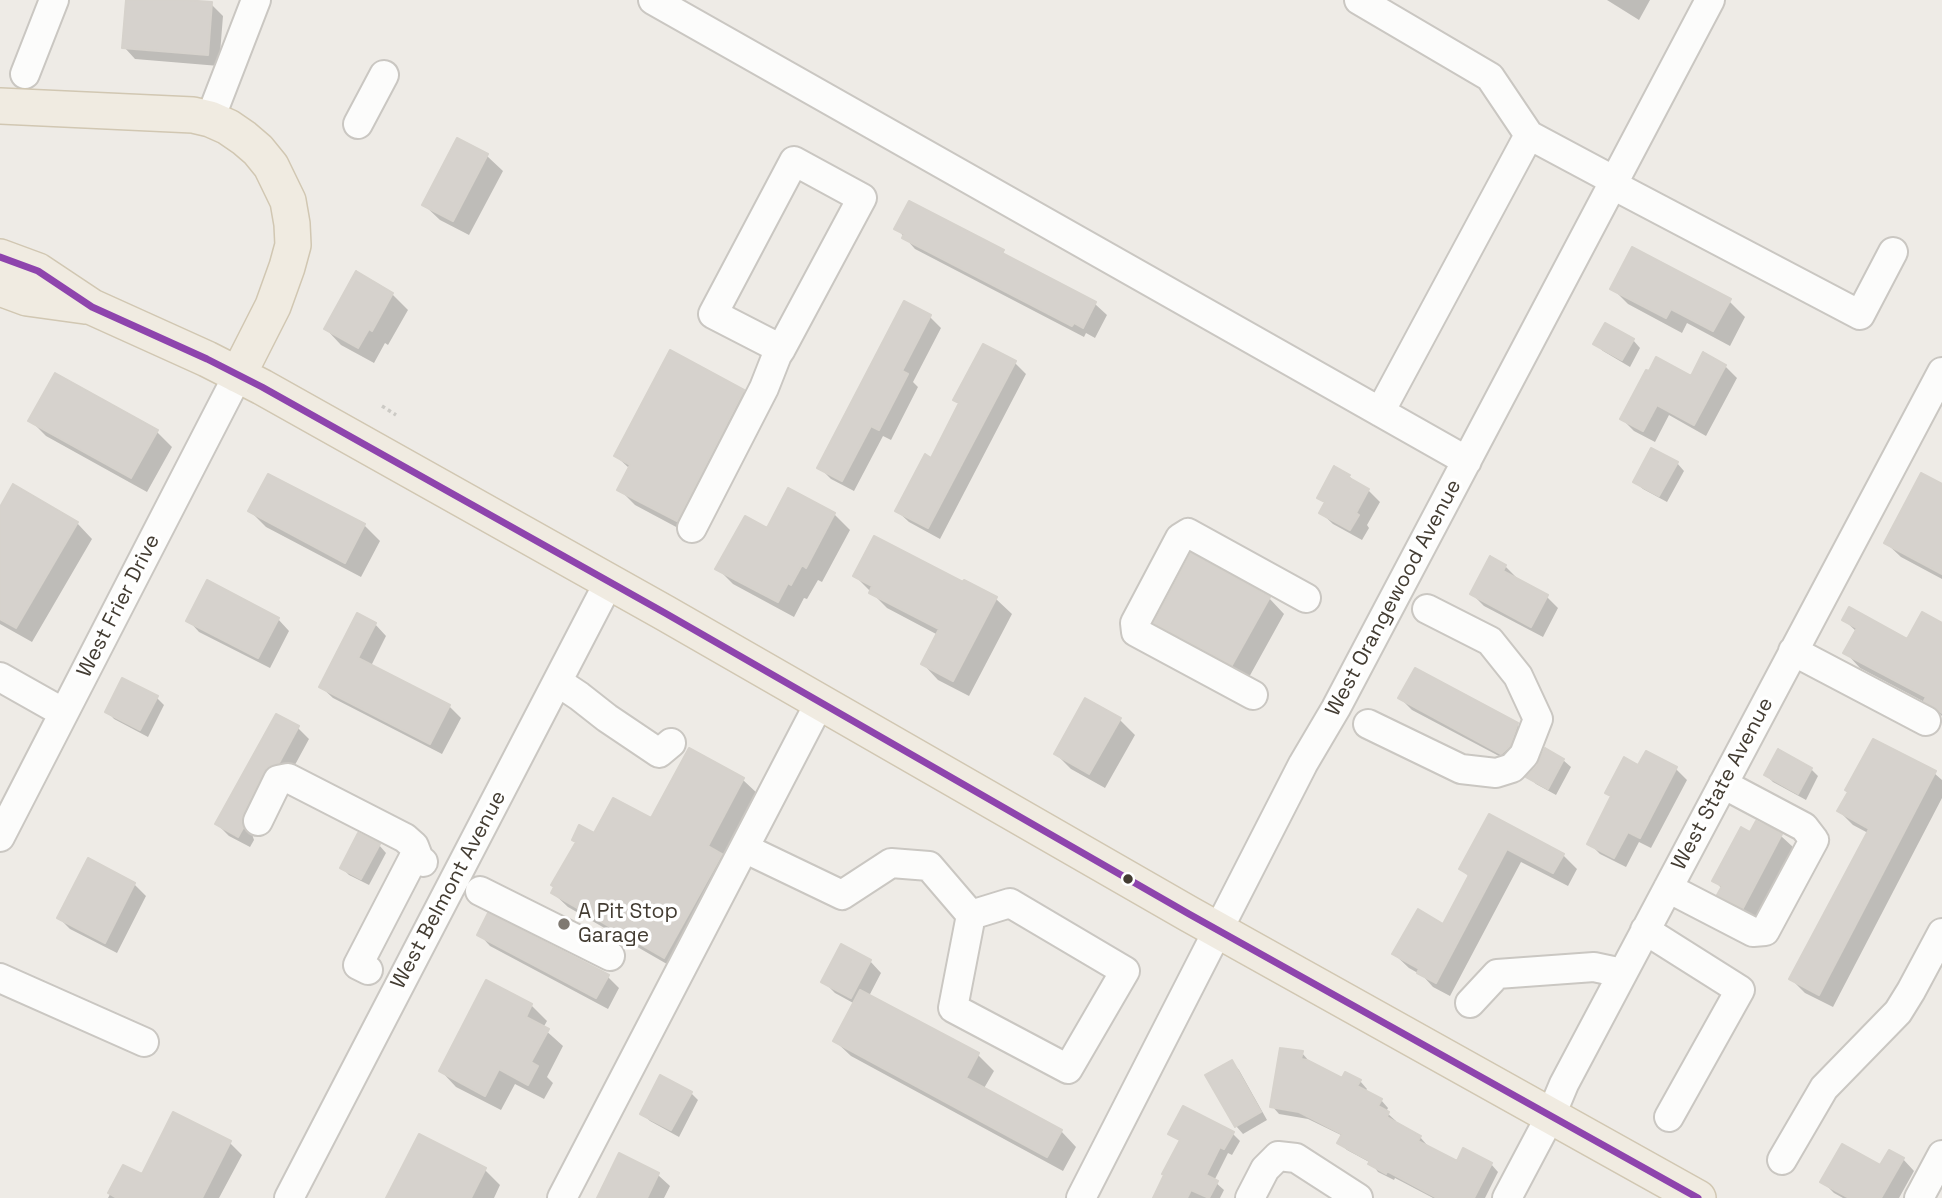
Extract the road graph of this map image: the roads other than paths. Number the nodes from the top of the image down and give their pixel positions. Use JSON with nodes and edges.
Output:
{"nodes":[{"id":1,"x":54,"y":0,"type":"edge"},
{"id":2,"x":256,"y":0,"type":"edge"},
{"id":3,"x":653,"y":0,"type":"edge"},
{"id":4,"x":1359,"y":0,"type":"edge"},
{"id":5,"x":1710,"y":0,"type":"edge"},
{"id":6,"x":25,"y":74,"type":"dead end"},
{"id":7,"x":384,"y":75,"type":"dead end"},
{"id":8,"x":0,"y":106,"type":"edge"},
{"id":9,"x":210,"y":119,"type":"junction"},
{"id":10,"x":358,"y":124,"type":"dead end"},
{"id":11,"x":1529,"y":135,"type":"junction"},
{"id":12,"x":1614,"y":183,"type":"junction"},
{"id":13,"x":1893,"y":252,"type":"dead end"},
{"id":14,"x":0,"y":257,"type":"edge"},
{"id":15,"x":0,"y":288,"type":"edge"},
{"id":16,"x":92,"y":307,"type":"junction"},
{"id":17,"x":780,"y":349,"type":"junction"},
{"id":18,"x":1942,"y":372,"type":"edge"},
{"id":19,"x":238,"y":375,"type":"junction"},
{"id":20,"x":1380,"y":412,"type":"junction"},
{"id":21,"x":1467,"y":461,"type":"junction"},
{"id":22,"x":692,"y":528,"type":"dead end"},
{"id":23,"x":609,"y":582,"type":"junction"},
{"id":24,"x":1306,"y":598,"type":"dead end"},
{"id":25,"x":1427,"y":610,"type":"dead end"},
{"id":26,"x":1793,"y":651,"type":"junction"},
{"id":27,"x":0,"y":677,"type":"edge"},
{"id":28,"x":558,"y":682,"type":"junction"},
{"id":29,"x":1253,"y":695,"type":"dead end"},
{"id":30,"x":820,"y":702,"type":"junction"},
{"id":31,"x":64,"y":713,"type":"junction"},
{"id":32,"x":1926,"y":721,"type":"dead end"},
{"id":33,"x":1368,"y":724,"type":"dead end"},
{"id":34,"x":671,"y":743,"type":"dead end"},
{"id":35,"x":1723,"y":784,"type":"junction"},
{"id":36,"x":258,"y":821,"type":"dead end"},
{"id":37,"x":0,"y":837,"type":"edge"},
{"id":38,"x":744,"y":848,"type":"junction"},
{"id":39,"x":1668,"y":888,"type":"junction"},
{"id":40,"x":480,"y":891,"type":"dead end"},
{"id":41,"x":971,"y":915,"type":"junction"},
{"id":42,"x":1218,"y":929,"type":"junction"},
{"id":43,"x":1645,"y":930,"type":"junction"},
{"id":44,"x":1942,"y":933,"type":"edge"},
{"id":45,"x":610,"y":956,"type":"dead end"},
{"id":46,"x":368,"y":970,"type":"dead end"},
{"id":47,"x":1622,"y":973,"type":"junction"},
{"id":48,"x":0,"y":978,"type":"edge"},
{"id":49,"x":1470,"y":1003,"type":"dead end"},
{"id":50,"x":144,"y":1042,"type":"dead end"},
{"id":51,"x":1551,"y":1115,"type":"junction"},
{"id":52,"x":1669,"y":1117,"type":"dead end"},
{"id":53,"x":1942,"y":1155,"type":"edge"},
{"id":54,"x":1782,"y":1160,"type":"dead end"},
{"id":55,"x":289,"y":1198,"type":"edge"},
{"id":56,"x":562,"y":1198,"type":"edge"},
{"id":57,"x":1081,"y":1198,"type":"edge"},
{"id":58,"x":1250,"y":1198,"type":"edge"},
{"id":59,"x":1358,"y":1198,"type":"edge"},
{"id":60,"x":1507,"y":1198,"type":"edge"},
{"id":61,"x":1698,"y":1198,"type":"edge"},
{"id":62,"x":1919,"y":1198,"type":"edge"}],
"edges":[{"from":1,"to":6,"type":"street"},
{"from":2,"to":9,"type":"street"},
{"from":3,"to":20,"type":"street"},
{"from":4,"to":11,"type":"street"},
{"from":5,"to":12,"type":"street","name":"West Orangewood Avenue"},
{"from":7,"to":10,"type":"street"},
{"from":8,"to":9,"type":"main road"},
{"from":9,"to":19,"type":"main road"},
{"from":11,"to":12,"type":"street"},
{"from":11,"to":20,"type":"street"},
{"from":12,"to":13,"type":"street"},
{"from":12,"to":21,"type":"street","name":"West Orangewood Avenue"},
{"from":14,"to":16,"type":"main road"},
{"from":15,"to":16,"type":"main road"},
{"from":16,"to":19,"type":"main road"},
{"from":17,"to":17,"type":"street"},
{"from":17,"to":22,"type":"street"},
{"from":18,"to":26,"type":"street","name":"West State Avenue"},
{"from":19,"to":23,"type":"main road"},
{"from":19,"to":31,"type":"street","name":"West Frier Drive"},
{"from":20,"to":21,"type":"street"},
{"from":21,"to":42,"type":"street","name":"West Orangewood Avenue"},
{"from":23,"to":28,"type":"street","name":"West Belmont Avenue"},
{"from":23,"to":30,"type":"main road"},
{"from":24,"to":29,"type":"street"},
{"from":25,"to":33,"type":"street"},
{"from":26,"to":32,"type":"street"},
{"from":26,"to":35,"type":"street","name":"West State Avenue"},
{"from":27,"to":31,"type":"street"},
{"from":28,"to":34,"type":"street"},
{"from":28,"to":55,"type":"street","name":"West Belmont Avenue"},
{"from":30,"to":38,"type":"street"},
{"from":30,"to":42,"type":"main road"},
{"from":31,"to":37,"type":"street","name":"West Frier Drive"},
{"from":35,"to":39,"type":"street","name":"West State Avenue"},
{"from":35,"to":39,"type":"street"},
{"from":36,"to":46,"type":"street"},
{"from":38,"to":41,"type":"street"},
{"from":38,"to":56,"type":"street"},
{"from":39,"to":43,"type":"street","name":"West State Avenue"},
{"from":40,"to":45,"type":"street"},
{"from":41,"to":41,"type":"street"},
{"from":42,"to":51,"type":"main road"},
{"from":42,"to":57,"type":"street","name":"West Orangewood Avenue"},
{"from":43,"to":47,"type":"street","name":"West State Avenue"},
{"from":43,"to":52,"type":"street"},
{"from":44,"to":54,"type":"street"},
{"from":47,"to":49,"type":"street"},
{"from":47,"to":51,"type":"street","name":"West State Avenue"},
{"from":48,"to":50,"type":"street"},
{"from":51,"to":60,"type":"street","name":"West State Avenue"},
{"from":51,"to":61,"type":"main road"},
{"from":53,"to":62,"type":"street"},
{"from":58,"to":59,"type":"street"}]}
